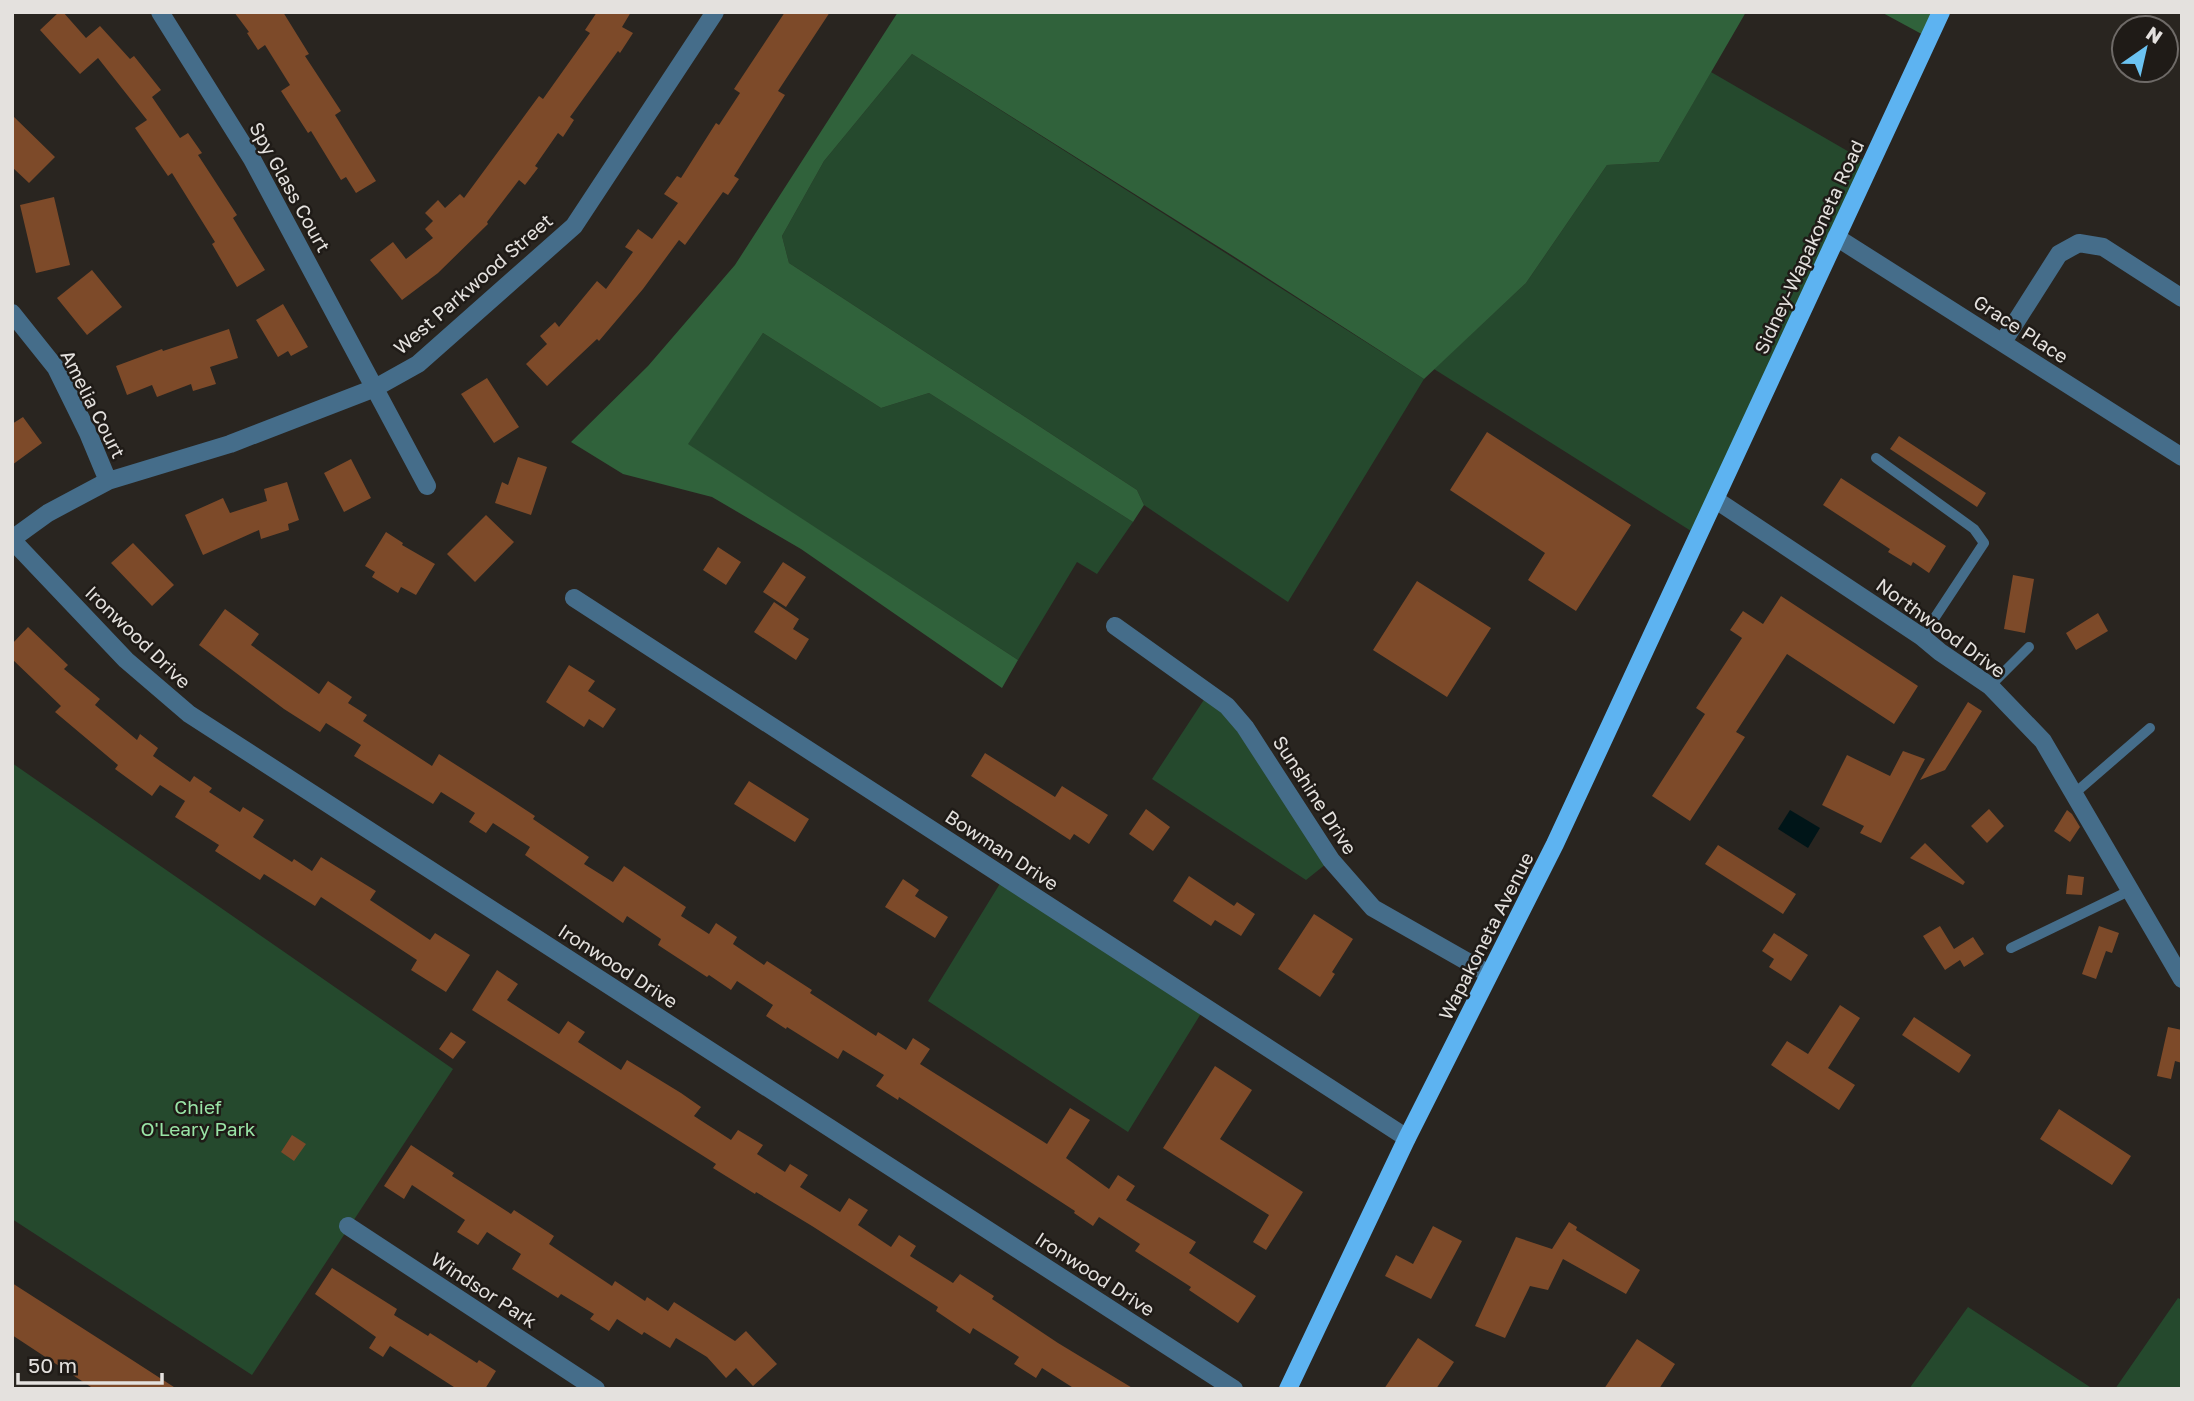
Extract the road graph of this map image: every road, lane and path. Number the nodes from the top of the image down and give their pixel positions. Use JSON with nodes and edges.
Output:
{"nodes":[{"id":1,"x":160,"y":12,"type":"edge"},
{"id":2,"x":715,"y":12,"type":"edge"},
{"id":3,"x":1941,"y":12,"type":"edge"},
{"id":4,"x":1836,"y":237,"type":"junction"},
{"id":5,"x":2182,"y":298,"type":"edge"},
{"id":6,"x":12,"y":313,"type":"edge"},
{"id":7,"x":2003,"y":342,"type":"junction"},
{"id":8,"x":375,"y":388,"type":"junction"},
{"id":9,"x":2182,"y":457,"type":"edge"},
{"id":10,"x":1876,"y":458,"type":"dead end"},
{"id":11,"x":108,"y":481,"type":"junction"},
{"id":12,"x":427,"y":486,"type":"dead end"},
{"id":13,"x":1716,"y":500,"type":"junction"},
{"id":14,"x":12,"y":539,"type":"edge"},
{"id":15,"x":574,"y":598,"type":"dead end"},
{"id":16,"x":1115,"y":626,"type":"dead end"},
{"id":17,"x":1922,"y":637,"type":"junction"},
{"id":18,"x":2029,"y":647,"type":"dead end"},
{"id":19,"x":1990,"y":686,"type":"junction"},
{"id":20,"x":2150,"y":727,"type":"dead end"},
{"id":21,"x":2075,"y":793,"type":"junction"},
{"id":22,"x":2131,"y":890,"type":"junction"},
{"id":23,"x":2011,"y":948,"type":"dead end"},
{"id":24,"x":1489,"y":974,"type":"junction"},
{"id":25,"x":2181,"y":976,"type":"edge"},
{"id":26,"x":1407,"y":1138,"type":"junction"},
{"id":27,"x":348,"y":1226,"type":"dead end"},
{"id":28,"x":596,"y":1389,"type":"edge"},
{"id":29,"x":1234,"y":1389,"type":"edge"},
{"id":30,"x":1288,"y":1389,"type":"edge"}],
"edges":[{"from":1,"to":8,"type":"street","name":"Spy Glass Court"},
{"from":2,"to":8,"type":"street","name":"West Parkwood Street"},
{"from":3,"to":4,"type":"main road","name":"Sidney-Wapakoneta Road"},
{"from":4,"to":7,"type":"street","name":"Grace Place"},
{"from":4,"to":13,"type":"main road","name":"Sidney-Wapakoneta Road"},
{"from":5,"to":7,"type":"street"},
{"from":6,"to":11,"type":"street","name":"Amelia Court"},
{"from":7,"to":9,"type":"street","name":"Grace Place"},
{"from":8,"to":11,"type":"street","name":"West Parkwood Street"},
{"from":8,"to":12,"type":"street","name":"Spy Glass Court"},
{"from":10,"to":17,"type":"lane"},
{"from":11,"to":14,"type":"street","name":"West Parkwood Street"},
{"from":13,"to":17,"type":"street","name":"Northwood Drive"},
{"from":13,"to":24,"type":"main road","name":"Wapakoneta Avenue"},
{"from":14,"to":29,"type":"street","name":"Ironwood Drive"},
{"from":15,"to":26,"type":"street","name":"Bowman Drive"},
{"from":16,"to":24,"type":"street","name":"Sunshine Drive"},
{"from":17,"to":19,"type":"street","name":"Northwood Drive"},
{"from":18,"to":19,"type":"lane"},
{"from":19,"to":21,"type":"street","name":"Northwood Drive"},
{"from":20,"to":21,"type":"lane"},
{"from":21,"to":22,"type":"street","name":"Northwood Drive"},
{"from":22,"to":23,"type":"lane"},
{"from":22,"to":25,"type":"street","name":"Northwood Drive"},
{"from":24,"to":26,"type":"main road","name":"Wapakoneta Avenue"},
{"from":26,"to":30,"type":"main road","name":"Wapakoneta Avenue"},
{"from":27,"to":28,"type":"street","name":"Windsor Park"}]}
